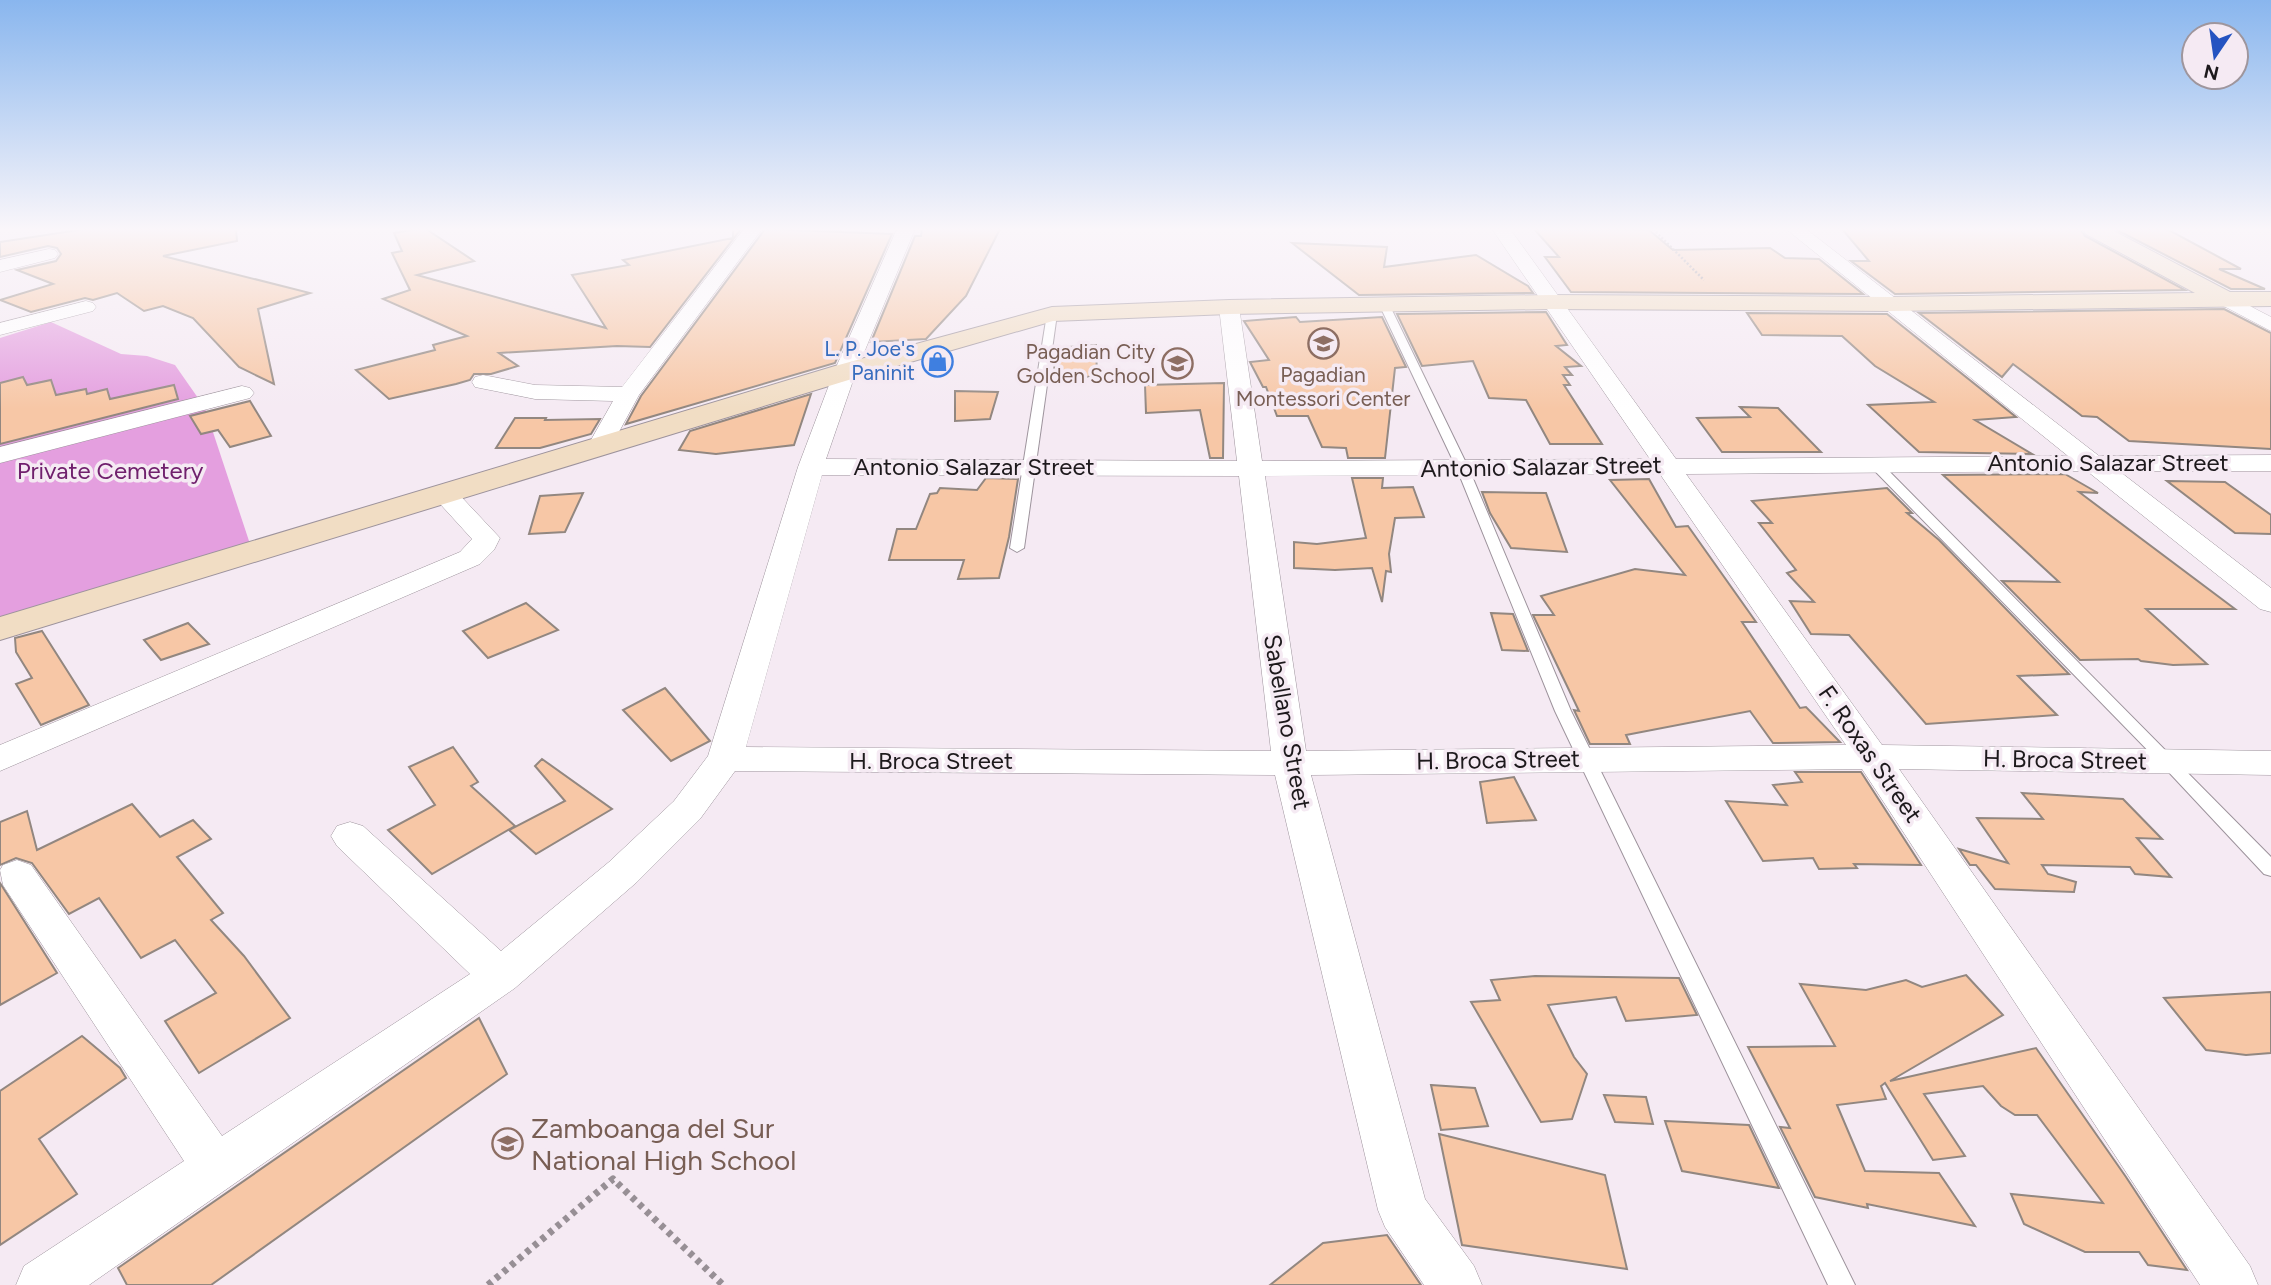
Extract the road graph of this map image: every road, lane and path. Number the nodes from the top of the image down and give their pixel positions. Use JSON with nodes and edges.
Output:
{"nodes":[{"id":1,"x":708,"y":289,"type":"edge"},
{"id":2,"x":880,"y":289,"type":"edge"},
{"id":3,"x":1541,"y":289,"type":"edge"},
{"id":4,"x":1713,"y":289,"type":"edge"},
{"id":5,"x":1871,"y":289,"type":"edge"},
{"id":6,"x":2205,"y":289,"type":"edge"},
{"id":7,"x":2224,"y":299,"type":"junction"},
{"id":8,"x":2271,"y":299,"type":"edge"},
{"id":9,"x":1550,"y":302,"type":"junction"},
{"id":10,"x":1727,"y":303,"type":"junction"},
{"id":11,"x":1384,"y":304,"type":"junction"},
{"id":12,"x":1890,"y":304,"type":"junction"},
{"id":13,"x":86,"y":307,"type":"dead end"},
{"id":14,"x":1229,"y":307,"type":"junction"},
{"id":15,"x":1052,"y":314,"type":"junction"},
{"id":16,"x":2271,"y":325,"type":"edge"},
{"id":17,"x":0,"y":329,"type":"edge"},
{"id":18,"x":845,"y":372,"type":"junction"},
{"id":19,"x":484,"y":382,"type":"dead end"},
{"id":20,"x":242,"y":393,"type":"dead end"},
{"id":21,"x":628,"y":394,"type":"junction"},
{"id":22,"x":598,"y":447,"type":"junction"},
{"id":23,"x":0,"y":455,"type":"edge"},
{"id":24,"x":2091,"y":462,"type":"junction"},
{"id":25,"x":2271,"y":463,"type":"edge"},
{"id":26,"x":1875,"y":464,"type":"junction"},
{"id":27,"x":1031,"y":466,"type":"junction"},
{"id":28,"x":1667,"y":466,"type":"junction"},
{"id":29,"x":811,"y":467,"type":"junction"},
{"id":30,"x":1249,"y":468,"type":"junction"},
{"id":31,"x":1463,"y":469,"type":"junction"},
{"id":32,"x":445,"y":495,"type":"junction"},
{"id":33,"x":1017,"y":548,"type":"dead end"},
{"id":34,"x":2271,"y":603,"type":"edge"},
{"id":35,"x":0,"y":629,"type":"edge"},
{"id":36,"x":1872,"y":757,"type":"junction"},
{"id":37,"x":0,"y":759,"type":"edge"},
{"id":38,"x":1587,"y":759,"type":"junction"},
{"id":39,"x":724,"y":760,"type":"junction"},
{"id":40,"x":2169,"y":762,"type":"junction"},
{"id":41,"x":1290,"y":763,"type":"junction"},
{"id":42,"x":2271,"y":763,"type":"edge"},
{"id":43,"x":350,"y":835,"type":"dead end"},
{"id":44,"x":2271,"y":869,"type":"edge"},
{"id":45,"x":17,"y":875,"type":"dead end"},
{"id":46,"x":500,"y":976,"type":"junction"},
{"id":47,"x":216,"y":1168,"type":"junction"},
{"id":48,"x":43,"y":1285,"type":"edge"},
{"id":49,"x":488,"y":1285,"type":"edge"},
{"id":50,"x":723,"y":1285,"type":"edge"},
{"id":51,"x":1455,"y":1285,"type":"edge"},
{"id":52,"x":1842,"y":1285,"type":"edge"},
{"id":53,"x":2231,"y":1285,"type":"edge"}],
"edges":[{"from":1,"to":21,"type":"street"},
{"from":2,"to":18,"type":"street"},
{"from":3,"to":9,"type":"street","name":"F. Roxas Street"},
{"from":4,"to":10,"type":"path"},
{"from":5,"to":12,"type":"street"},
{"from":6,"to":7,"type":"street"},
{"from":7,"to":8,"type":"street"},
{"from":7,"to":12,"type":"street"},
{"from":7,"to":16,"type":"street"},
{"from":9,"to":10,"type":"street"},
{"from":9,"to":11,"type":"street"},
{"from":9,"to":28,"type":"street","name":"F. Roxas Street"},
{"from":10,"to":12,"type":"street"},
{"from":11,"to":14,"type":"street"},
{"from":11,"to":31,"type":"lane"},
{"from":12,"to":24,"type":"street"},
{"from":13,"to":17,"type":"street"},
{"from":14,"to":15,"type":"street"},
{"from":14,"to":30,"type":"street","name":"Sabellano Street"},
{"from":15,"to":18,"type":"street"},
{"from":15,"to":27,"type":"lane"},
{"from":18,"to":22,"type":"street"},
{"from":18,"to":29,"type":"street"},
{"from":19,"to":21,"type":"street"},
{"from":20,"to":23,"type":"street"},
{"from":21,"to":22,"type":"street"},
{"from":22,"to":32,"type":"street"},
{"from":24,"to":25,"type":"street","name":"Antonio Salazar Street"},
{"from":24,"to":26,"type":"street","name":"Antonio Salazar Street"},
{"from":24,"to":34,"type":"street"},
{"from":26,"to":28,"type":"street","name":"Antonio Salazar Street"},
{"from":26,"to":40,"type":"lane"},
{"from":27,"to":29,"type":"street","name":"Antonio Salazar Street"},
{"from":27,"to":30,"type":"street","name":"Antonio Salazar Street"},
{"from":27,"to":33,"type":"lane"},
{"from":28,"to":31,"type":"street","name":"Antonio Salazar Street"},
{"from":28,"to":36,"type":"street","name":"F. Roxas Street"},
{"from":29,"to":39,"type":"street"},
{"from":30,"to":31,"type":"street","name":"Antonio Salazar Street"},
{"from":30,"to":41,"type":"street","name":"Sabellano Street"},
{"from":31,"to":38,"type":"lane"},
{"from":32,"to":35,"type":"street"},
{"from":32,"to":37,"type":"street"},
{"from":36,"to":38,"type":"street","name":"H. Broca Street"},
{"from":36,"to":40,"type":"street","name":"H. Broca Street"},
{"from":36,"to":53,"type":"street","name":"F. Roxas Street"},
{"from":38,"to":41,"type":"street","name":"H. Broca Street"},
{"from":38,"to":52,"type":"lane"},
{"from":39,"to":41,"type":"street","name":"H. Broca Street"},
{"from":39,"to":46,"type":"street"},
{"from":40,"to":42,"type":"street","name":"H. Broca Street"},
{"from":40,"to":44,"type":"lane"},
{"from":41,"to":51,"type":"street","name":"Sabellano Street"},
{"from":43,"to":46,"type":"street"},
{"from":45,"to":47,"type":"street"},
{"from":46,"to":47,"type":"street"},
{"from":47,"to":48,"type":"street"},
{"from":49,"to":50,"type":"path"}]}
